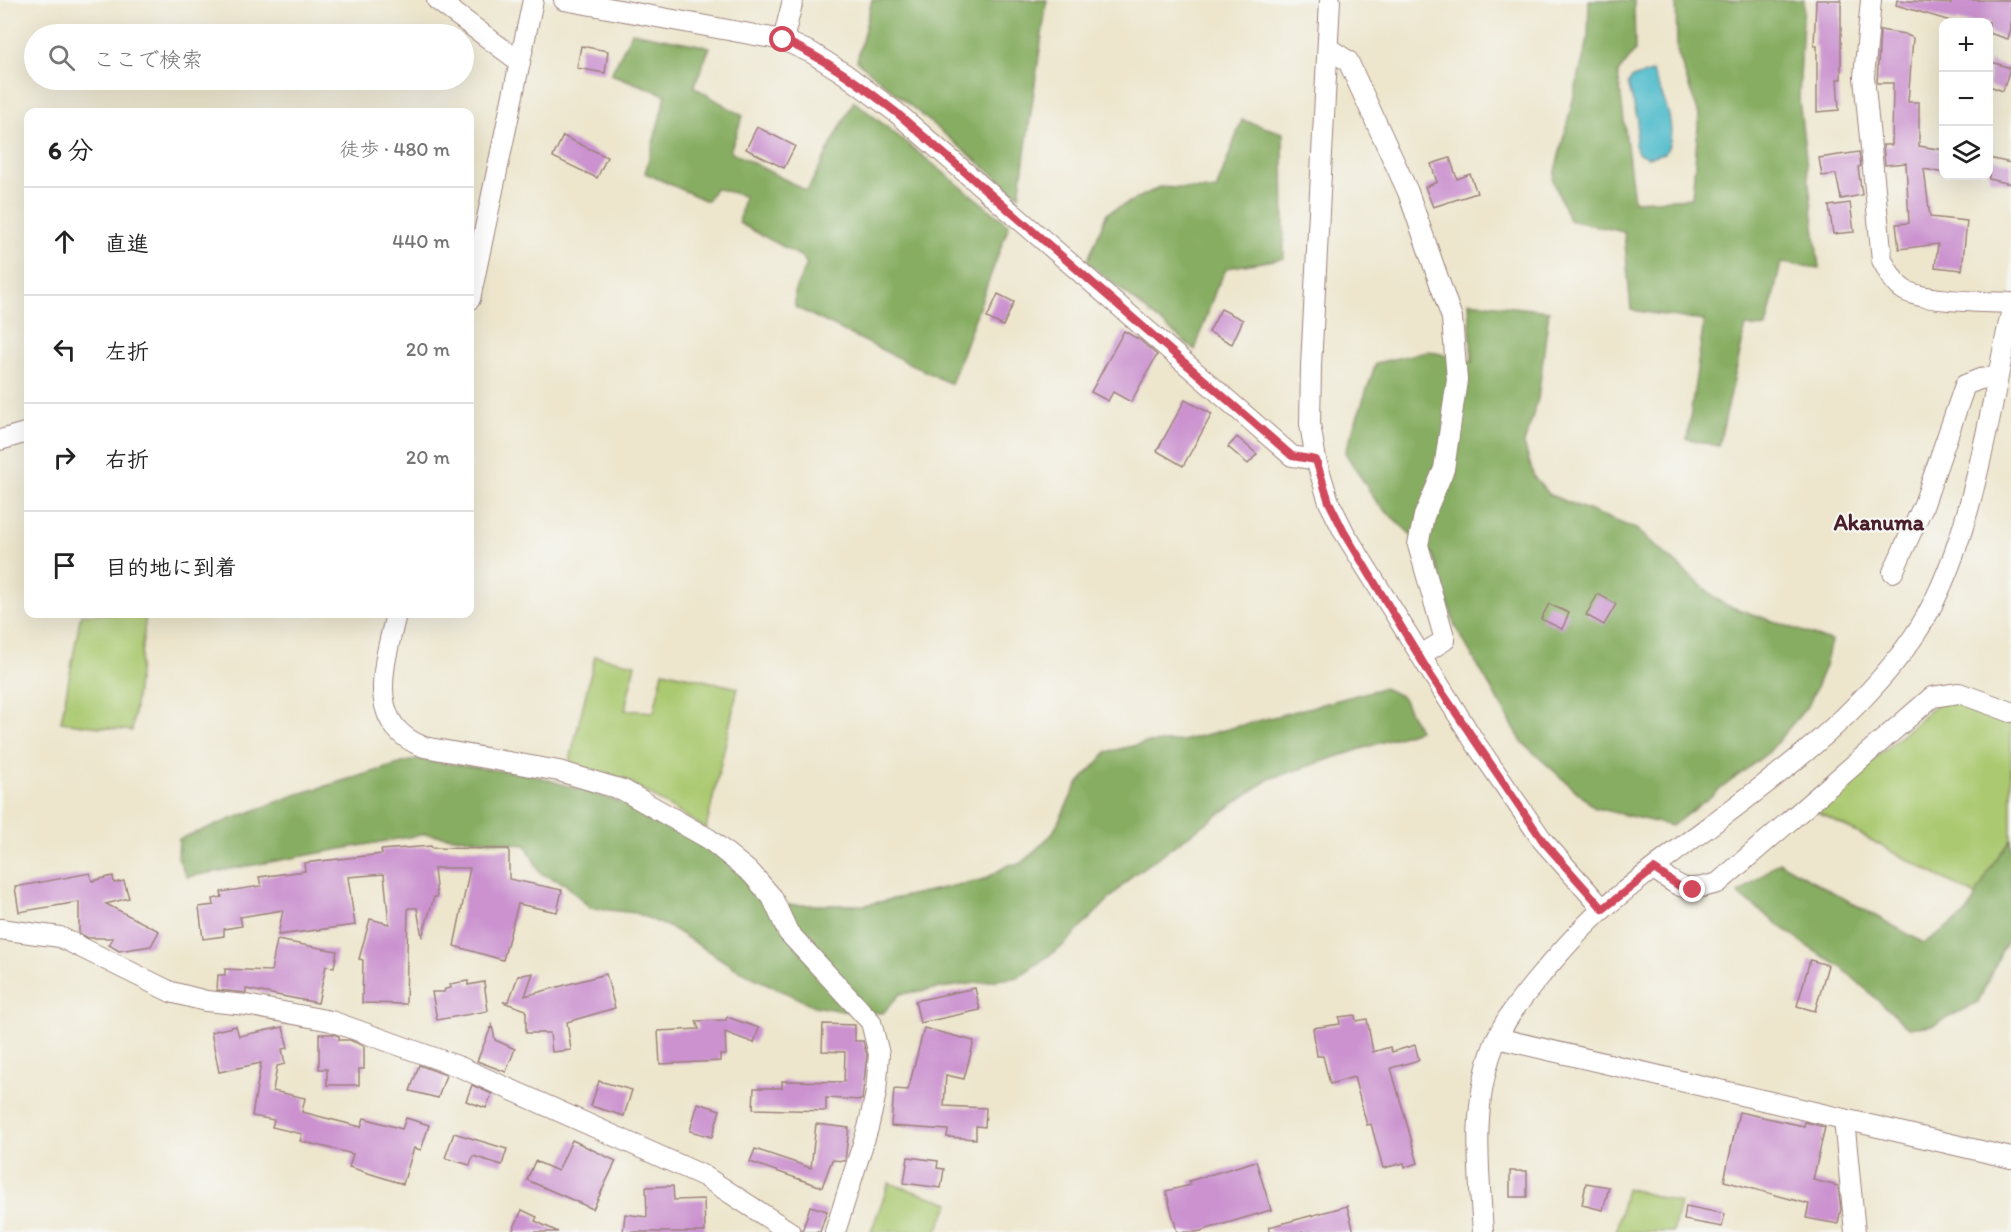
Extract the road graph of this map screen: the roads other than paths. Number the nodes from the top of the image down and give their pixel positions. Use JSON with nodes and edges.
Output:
{"nodes":[{"id":1,"x":437,"y":0,"type":"edge"},
{"id":2,"x":533,"y":0,"type":"edge"},
{"id":3,"x":564,"y":0,"type":"edge"},
{"id":4,"x":792,"y":0,"type":"edge"},
{"id":5,"x":1330,"y":0,"type":"edge"},
{"id":6,"x":1871,"y":0,"type":"edge"},
{"id":7,"x":665,"y":9,"type":"edge"},
{"id":8,"x":469,"y":24,"type":"edge"},
{"id":9,"x":474,"y":28,"type":"edge"},
{"id":10,"x":783,"y":40,"type":"junction"},
{"id":11,"x":1328,"y":48,"type":"junction"},
{"id":12,"x":520,"y":62,"type":"junction"},
{"id":13,"x":474,"y":280,"type":"edge"},
{"id":14,"x":2011,"y":303,"type":"edge"},
{"id":15,"x":2011,"y":313,"type":"edge"},
{"id":16,"x":1996,"y":377,"type":"junction"},
{"id":17,"x":24,"y":433,"type":"edge"},
{"id":18,"x":0,"y":440,"type":"edge"},
{"id":19,"x":1316,"y":460,"type":"junction"},
{"id":20,"x":1893,"y":572,"type":"dead end"},
{"id":21,"x":395,"y":618,"type":"edge"},
{"id":22,"x":1421,"y":655,"type":"junction"},
{"id":23,"x":2011,"y":712,"type":"edge"},
{"id":24,"x":1654,"y":869,"type":"junction"},
{"id":25,"x":1603,"y":909,"type":"junction"},
{"id":26,"x":0,"y":929,"type":"edge"},
{"id":27,"x":1497,"y":1038,"type":"junction"},
{"id":28,"x":1844,"y":1119,"type":"junction"},
{"id":29,"x":2011,"y":1158,"type":"edge"},
{"id":30,"x":790,"y":1232,"type":"edge"},
{"id":31,"x":834,"y":1232,"type":"edge"},
{"id":32,"x":1483,"y":1232,"type":"edge"},
{"id":33,"x":1855,"y":1232,"type":"edge"}],
"edges":[{"from":1,"to":8,"type":"street"},
{"from":2,"to":12,"type":"street"},
{"from":3,"to":7,"type":"street"},
{"from":4,"to":10,"type":"street"},
{"from":5,"to":11,"type":"street"},
{"from":6,"to":14,"type":"street"},
{"from":7,"to":10,"type":"street"},
{"from":9,"to":12,"type":"street"},
{"from":10,"to":19,"type":"street"},
{"from":11,"to":19,"type":"street"},
{"from":11,"to":22,"type":"street"},
{"from":12,"to":13,"type":"street"},
{"from":15,"to":16,"type":"street"},
{"from":16,"to":20,"type":"street"},
{"from":16,"to":24,"type":"street"},
{"from":17,"to":18,"type":"street"},
{"from":19,"to":22,"type":"street"},
{"from":21,"to":31,"type":"street"},
{"from":22,"to":25,"type":"street"},
{"from":23,"to":24,"type":"street"},
{"from":24,"to":25,"type":"street"},
{"from":25,"to":27,"type":"street"},
{"from":26,"to":30,"type":"street"},
{"from":27,"to":28,"type":"street"},
{"from":27,"to":32,"type":"street"},
{"from":28,"to":29,"type":"street"},
{"from":28,"to":33,"type":"street"}]}
